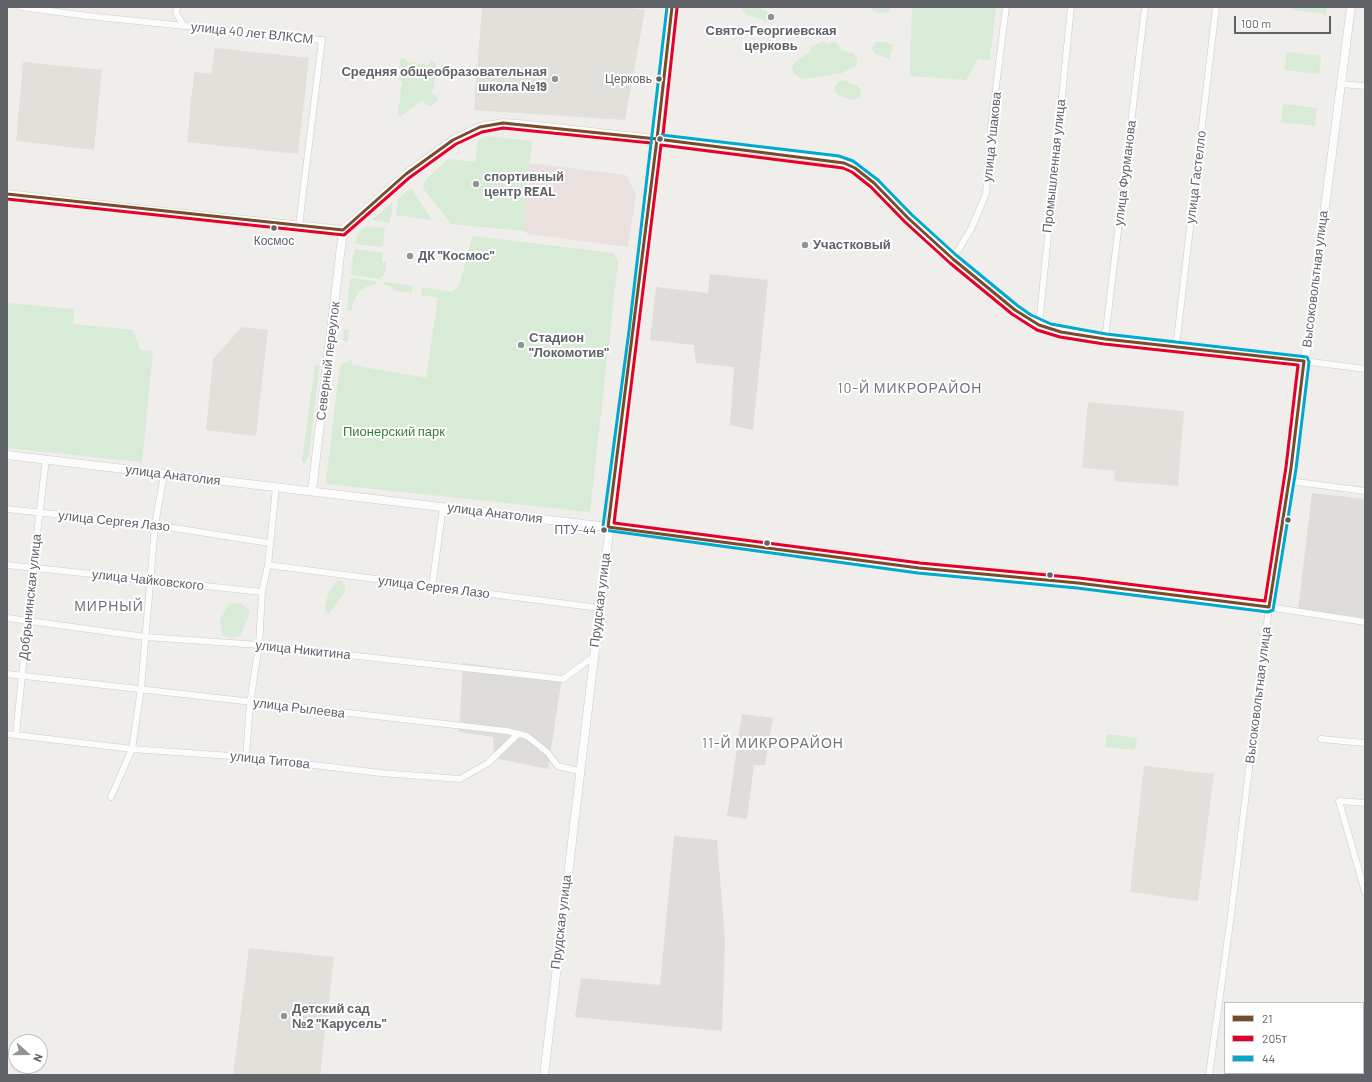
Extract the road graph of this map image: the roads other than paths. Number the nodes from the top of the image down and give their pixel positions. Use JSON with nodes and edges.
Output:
{"nodes":[{"id":1,"x":21,"y":7,"type":"edge"},
{"id":2,"x":177,"y":7,"type":"edge"},
{"id":3,"x":672,"y":7,"type":"edge"},
{"id":4,"x":1006,"y":7,"type":"edge"},
{"id":5,"x":1071,"y":7,"type":"edge"},
{"id":6,"x":1145,"y":7,"type":"edge"},
{"id":7,"x":1216,"y":7,"type":"edge"},
{"id":8,"x":1350,"y":7,"type":"edge"},
{"id":9,"x":184,"y":26,"type":"junction"},
{"id":10,"x":1340,"y":84,"type":"junction"},
{"id":11,"x":1365,"y":86,"type":"edge"},
{"id":12,"x":657,"y":139,"type":"junction"},
{"id":13,"x":7,"y":194,"type":"edge"},
{"id":14,"x":299,"y":225,"type":"junction"},
{"id":15,"x":343,"y":230,"type":"junction"},
{"id":16,"x":953,"y":259,"type":"junction"},
{"id":17,"x":1039,"y":324,"type":"junction"},
{"id":18,"x":1105,"y":339,"type":"junction"},
{"id":19,"x":1176,"y":347,"type":"junction"},
{"id":20,"x":1304,"y":361,"type":"junction"},
{"id":21,"x":1365,"y":369,"type":"edge"},
{"id":22,"x":7,"y":455,"type":"edge"},
{"id":23,"x":46,"y":460,"type":"junction"},
{"id":24,"x":164,"y":474,"type":"junction"},
{"id":25,"x":1289,"y":481,"type":"junction"},
{"id":26,"x":276,"y":487,"type":"junction"},
{"id":27,"x":312,"y":491,"type":"junction"},
{"id":28,"x":1365,"y":491,"type":"edge"},
{"id":29,"x":443,"y":507,"type":"junction"},
{"id":30,"x":7,"y":509,"type":"edge"},
{"id":31,"x":40,"y":513,"type":"junction"},
{"id":32,"x":155,"y":525,"type":"junction"},
{"id":33,"x":608,"y":527,"type":"junction"},
{"id":34,"x":269,"y":543,"type":"junction"},
{"id":35,"x":7,"y":565,"type":"edge"},
{"id":36,"x":268,"y":565,"type":"junction"},
{"id":37,"x":33,"y":568,"type":"junction"},
{"id":38,"x":149,"y":580,"type":"junction"},
{"id":39,"x":432,"y":587,"type":"junction"},
{"id":40,"x":262,"y":592,"type":"junction"},
{"id":41,"x":1269,"y":607,"type":"junction"},
{"id":42,"x":599,"y":608,"type":"junction"},
{"id":43,"x":7,"y":618,"type":"edge"},
{"id":44,"x":28,"y":620,"type":"junction"},
{"id":45,"x":1365,"y":622,"type":"edge"},
{"id":46,"x":146,"y":636,"type":"junction"},
{"id":47,"x":259,"y":645,"type":"junction"},
{"id":48,"x":593,"y":657,"type":"junction"},
{"id":49,"x":7,"y":674,"type":"edge"},
{"id":50,"x":22,"y":676,"type":"junction"},
{"id":51,"x":141,"y":689,"type":"junction"},
{"id":52,"x":250,"y":703,"type":"junction"},
{"id":53,"x":7,"y":734,"type":"edge"},
{"id":54,"x":16,"y":734,"type":"junction"},
{"id":55,"x":518,"y":734,"type":"junction"},
{"id":56,"x":1321,"y":738,"type":"dead end"},
{"id":57,"x":1365,"y":744,"type":"edge"},
{"id":58,"x":132,"y":749,"type":"junction"},
{"id":59,"x":246,"y":756,"type":"junction"},
{"id":60,"x":579,"y":771,"type":"junction"},
{"id":61,"x":111,"y":797,"type":"dead end"},
{"id":62,"x":1365,"y":803,"type":"edge"},
{"id":63,"x":1365,"y":892,"type":"edge"},
{"id":64,"x":544,"y":1075,"type":"edge"},
{"id":65,"x":1209,"y":1075,"type":"edge"}],
"edges":[{"from":1,"to":9,"type":"street","name":"улица 40 лет ВЛКСМ"},
{"from":2,"to":9,"type":"street"},
{"from":3,"to":12,"type":"street","name":"Прудская улица"},
{"from":4,"to":16,"type":"street","name":"улица Ушакова"},
{"from":5,"to":17,"type":"street","name":"Промышленная улица"},
{"from":6,"to":18,"type":"street","name":"улица Фурманова"},
{"from":7,"to":19,"type":"street","name":"улица Гастелло"},
{"from":8,"to":10,"type":"street","name":"Высоковольтная улица"},
{"from":9,"to":14,"type":"street","name":"улица 40 лет ВЛКСМ"},
{"from":10,"to":11,"type":"street"},
{"from":10,"to":20,"type":"street","name":"Высоковольтная улица"},
{"from":12,"to":15,"type":"street"},
{"from":12,"to":16,"type":"street"},
{"from":12,"to":33,"type":"street","name":"Прудская улица"},
{"from":13,"to":14,"type":"street"},
{"from":14,"to":15,"type":"street"},
{"from":15,"to":27,"type":"street","name":"Северный переулок"},
{"from":16,"to":17,"type":"street"},
{"from":17,"to":18,"type":"street"},
{"from":18,"to":19,"type":"street"},
{"from":19,"to":20,"type":"street"},
{"from":20,"to":21,"type":"street"},
{"from":20,"to":25,"type":"street","name":"Высоковольтная улица"},
{"from":22,"to":23,"type":"street","name":"улица Анатолия"},
{"from":23,"to":24,"type":"street","name":"улица Анатолия"},
{"from":23,"to":31,"type":"street","name":"Добрынинская улица"},
{"from":24,"to":26,"type":"street","name":"улица Анатолия"},
{"from":24,"to":32,"type":"street"},
{"from":25,"to":28,"type":"street"},
{"from":25,"to":41,"type":"street","name":"Высоковольтная улица"},
{"from":26,"to":27,"type":"street","name":"улица Анатолия"},
{"from":26,"to":34,"type":"street"},
{"from":27,"to":29,"type":"street","name":"улица Анатолия"},
{"from":29,"to":33,"type":"street","name":"улица Анатолия"},
{"from":29,"to":39,"type":"street"},
{"from":30,"to":31,"type":"street","name":"улица Сергея Лазо"},
{"from":31,"to":32,"type":"street","name":"улица Сергея Лазо"},
{"from":31,"to":37,"type":"street","name":"Добрынинская улица"},
{"from":32,"to":34,"type":"street","name":"улица Сергея Лазо"},
{"from":32,"to":38,"type":"street"},
{"from":33,"to":41,"type":"street","name":"улица Анатолия"},
{"from":33,"to":42,"type":"street","name":"Прудская улица"},
{"from":34,"to":36,"type":"street"},
{"from":35,"to":37,"type":"street","name":"улица Чайковского"},
{"from":36,"to":39,"type":"street","name":"улица Сергея Лазо"},
{"from":36,"to":40,"type":"street"},
{"from":37,"to":38,"type":"street","name":"улица Чайковского"},
{"from":37,"to":44,"type":"street","name":"Добрынинская улица"},
{"from":38,"to":40,"type":"street","name":"улица Чайковского"},
{"from":38,"to":46,"type":"street"},
{"from":39,"to":42,"type":"street","name":"улица Сергея Лазо"},
{"from":40,"to":47,"type":"street"},
{"from":41,"to":45,"type":"street"},
{"from":41,"to":65,"type":"street","name":"Высоковольтная улица"},
{"from":42,"to":48,"type":"street","name":"Прудская улица"},
{"from":43,"to":44,"type":"street","name":"улица Никитина"},
{"from":44,"to":46,"type":"street","name":"улица Никитина"},
{"from":44,"to":50,"type":"street","name":"Добрынинская улица"},
{"from":46,"to":47,"type":"street","name":"улица Никитина"},
{"from":46,"to":51,"type":"street"},
{"from":47,"to":48,"type":"street","name":"улица Никитина"},
{"from":47,"to":52,"type":"street"},
{"from":48,"to":60,"type":"street","name":"Прудская улица"},
{"from":49,"to":50,"type":"street","name":"улица Рылеева"},
{"from":50,"to":51,"type":"street","name":"улица Рылеева"},
{"from":50,"to":54,"type":"street","name":"Добрынинская улица"},
{"from":51,"to":52,"type":"street","name":"улица Рылеева"},
{"from":51,"to":58,"type":"street"},
{"from":52,"to":55,"type":"street","name":"улица Рылеева"},
{"from":52,"to":59,"type":"street"},
{"from":53,"to":54,"type":"street","name":"улица Титова"},
{"from":54,"to":58,"type":"street","name":"улица Титова"},
{"from":55,"to":59,"type":"street","name":"улица Титова"},
{"from":55,"to":60,"type":"street","name":"улица Рылеева"},
{"from":56,"to":57,"type":"street"},
{"from":58,"to":59,"type":"street","name":"улица Титова"},
{"from":58,"to":61,"type":"street"},
{"from":60,"to":64,"type":"street","name":"Прудская улица"},
{"from":62,"to":63,"type":"street"}]}
